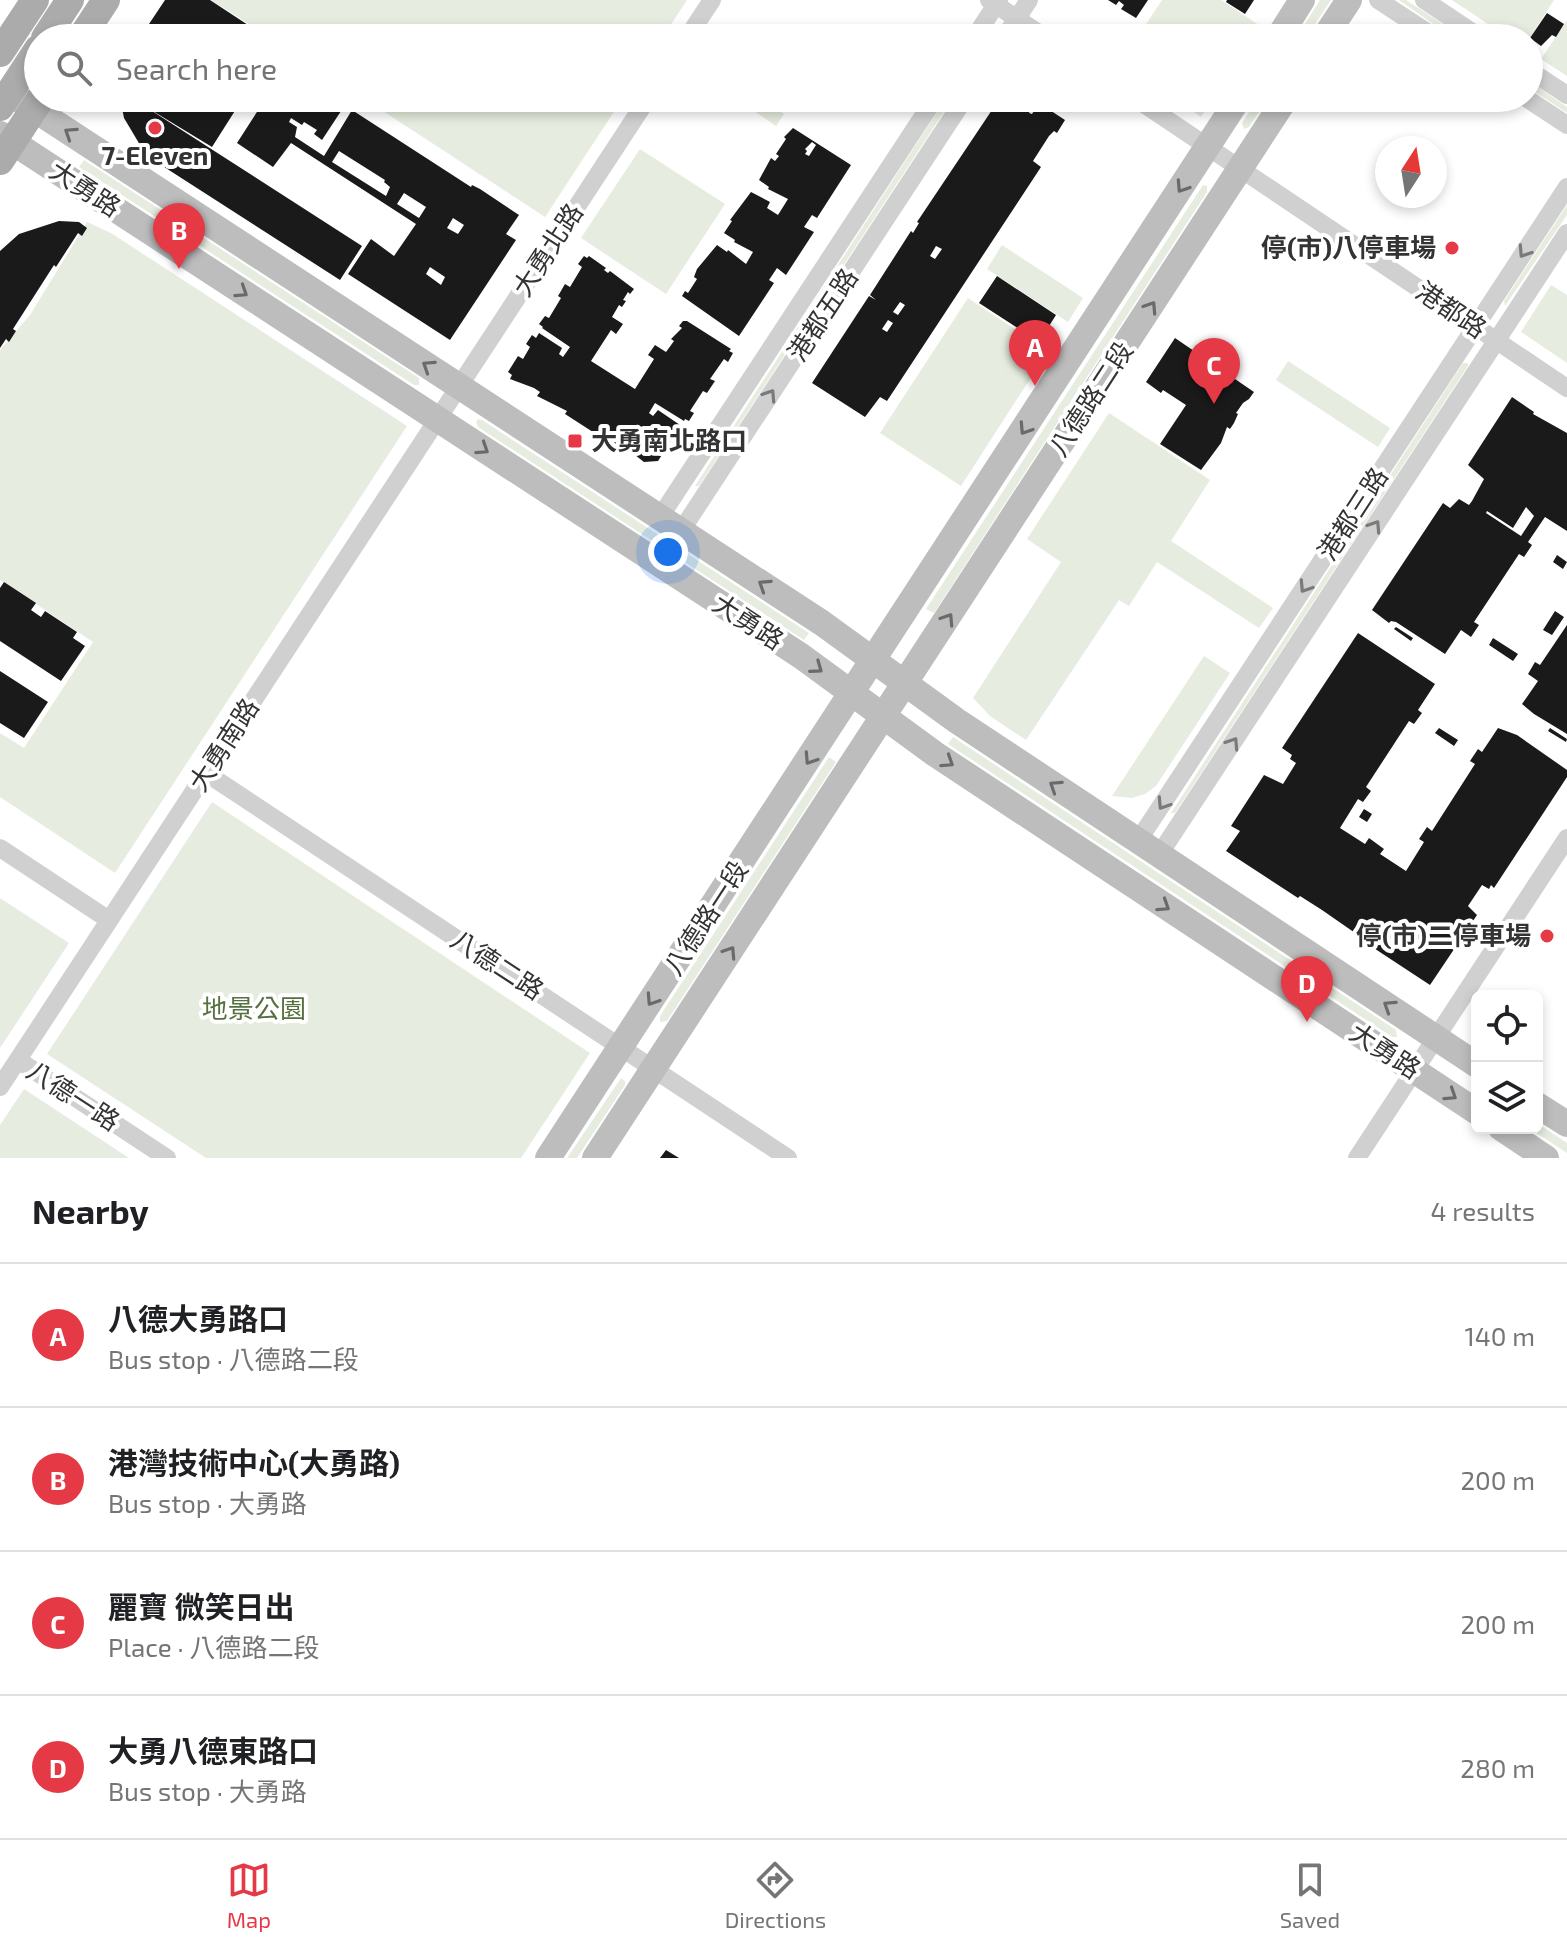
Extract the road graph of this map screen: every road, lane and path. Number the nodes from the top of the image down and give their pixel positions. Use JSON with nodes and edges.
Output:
{"nodes":[{"id":1,"x":35,"y":0,"type":"edge"},
{"id":2,"x":70,"y":0,"type":"edge"},
{"id":3,"x":106,"y":0,"type":"edge"},
{"id":4,"x":712,"y":0,"type":"edge"},
{"id":5,"x":1029,"y":0,"type":"edge"},
{"id":6,"x":1302,"y":0,"type":"edge"},
{"id":7,"x":1349,"y":0,"type":"edge"},
{"id":8,"x":1378,"y":0,"type":"edge"},
{"id":9,"x":1424,"y":0,"type":"edge"},
{"id":10,"x":995,"y":1,"type":"edge"},
{"id":11,"x":1017,"y":18,"type":"junction"},
{"id":12,"x":54,"y":24,"type":"edge"},
{"id":13,"x":90,"y":24,"type":"edge"},
{"id":14,"x":696,"y":24,"type":"edge"},
{"id":15,"x":982,"y":24,"type":"edge"},
{"id":16,"x":1013,"y":24,"type":"edge"},
{"id":17,"x":1026,"y":24,"type":"edge"},
{"id":18,"x":1287,"y":24,"type":"edge"},
{"id":19,"x":1333,"y":24,"type":"edge"},
{"id":20,"x":1415,"y":24,"type":"edge"},
{"id":21,"x":1460,"y":24,"type":"edge"},
{"id":22,"x":0,"y":53,"type":"edge"},
{"id":23,"x":24,"y":68,"type":"edge"},
{"id":24,"x":1543,"y":79,"type":"edge"},
{"id":25,"x":1567,"y":95,"type":"edge"},
{"id":26,"x":3,"y":96,"type":"edge"},
{"id":27,"x":24,"y":101,"type":"edge"},
{"id":28,"x":1543,"y":109,"type":"edge"},
{"id":29,"x":31,"y":112,"type":"edge"},
{"id":30,"x":48,"y":112,"type":"edge"},
{"id":31,"x":639,"y":112,"type":"edge"},
{"id":32,"x":926,"y":112,"type":"edge"},
{"id":33,"x":955,"y":112,"type":"edge"},
{"id":34,"x":1156,"y":112,"type":"edge"},
{"id":35,"x":1230,"y":112,"type":"edge"},
{"id":36,"x":1277,"y":112,"type":"edge"},
{"id":37,"x":1567,"y":125,"type":"edge"},
{"id":38,"x":4,"y":146,"type":"edge"},
{"id":39,"x":1208,"y":147,"type":"junction"},
{"id":40,"x":1240,"y":169,"type":"junction"},
{"id":41,"x":1567,"y":187,"type":"edge"},
{"id":42,"x":1567,"y":233,"type":"edge"},
{"id":43,"x":1475,"y":327,"type":"junction"},
{"id":44,"x":1496,"y":341,"type":"junction"},
{"id":45,"x":1567,"y":388,"type":"edge"},
{"id":46,"x":448,"y":403,"type":"junction"},
{"id":47,"x":671,"y":524,"type":"junction"},
{"id":48,"x":863,"y":677,"type":"junction"},
{"id":49,"x":895,"y":700,"type":"junction"},
{"id":50,"x":206,"y":773,"type":"junction"},
{"id":51,"x":1567,"y":838,"type":"edge"},
{"id":52,"x":0,"y":848,"type":"edge"},
{"id":53,"x":1149,"y":848,"type":"junction"},
{"id":54,"x":109,"y":920,"type":"junction"},
{"id":55,"x":1436,"y":1037,"type":"junction"},
{"id":56,"x":621,"y":1047,"type":"junction"},
{"id":57,"x":18,"y":1060,"type":"junction"},
{"id":58,"x":1473,"y":1062,"type":"edge"},
{"id":59,"x":654,"y":1069,"type":"junction"},
{"id":60,"x":1414,"y":1071,"type":"junction"},
{"id":61,"x":0,"y":1087,"type":"edge"},
{"id":62,"x":1471,"y":1108,"type":"edge"},
{"id":63,"x":1543,"y":1109,"type":"edge"},
{"id":64,"x":1567,"y":1124,"type":"edge"},
{"id":65,"x":1510,"y":1134,"type":"edge"},
{"id":66,"x":167,"y":1158,"type":"edge"},
{"id":67,"x":548,"y":1158,"type":"edge"},
{"id":68,"x":595,"y":1158,"type":"edge"},
{"id":69,"x":788,"y":1158,"type":"edge"},
{"id":70,"x":1357,"y":1158,"type":"edge"},
{"id":71,"x":1546,"y":1158,"type":"edge"}],
"edges":[{"from":1,"to":22,"type":"main road"},
{"from":2,"to":12,"type":"main road"},
{"from":3,"to":13,"type":"main road"},
{"from":4,"to":14,"type":"street"},
{"from":5,"to":11,"type":"street"},
{"from":6,"to":18,"type":"street"},
{"from":7,"to":19,"type":"street"},
{"from":8,"to":20,"type":"street"},
{"from":9,"to":21,"type":"street"},
{"from":10,"to":11,"type":"street"},
{"from":10,"to":15,"type":"street"},
{"from":11,"to":16,"type":"street"},
{"from":11,"to":17,"type":"street"},
{"from":23,"to":26,"type":"main road"},
{"from":24,"to":25,"type":"street"},
{"from":26,"to":27,"type":"street","name":"大勇路"},
{"from":28,"to":37,"type":"street"},
{"from":29,"to":38,"type":"main road"},
{"from":46,"to":30,"type":"street","name":"大勇路","one_way":true},
{"from":31,"to":46,"type":"street","name":"大勇北路"},
{"from":32,"to":47,"type":"street","name":"港都五路"},
{"from":47,"to":33,"type":"street","name":"港都五路","one_way":true},
{"from":34,"to":39,"type":"street","name":"港都路"},
{"from":35,"to":39,"type":"street","name":"八德路二段"},
{"from":36,"to":40,"type":"street","name":"八德路二段"},
{"from":38,"to":46,"type":"street","name":"大勇路","one_way":true},
{"from":39,"to":40,"type":"street","name":"港都路"},
{"from":39,"to":48,"type":"street","name":"八德路二段","one_way":true},
{"from":40,"to":43,"type":"street","name":"港都路"},
{"from":49,"to":40,"type":"street","name":"八德路二段","one_way":true},
{"from":41,"to":43,"type":"street","name":"港都三路","one_way":true},
{"from":42,"to":44,"type":"street","name":"港都三路"},
{"from":43,"to":44,"type":"street","name":"港都路"},
{"from":43,"to":53,"type":"street","name":"港都三路","one_way":true},
{"from":44,"to":45,"type":"street","name":"港都路"},
{"from":53,"to":44,"type":"street","name":"港都三路","one_way":true},
{"from":46,"to":47,"type":"street","name":"大勇路"},
{"from":46,"to":48,"type":"street","name":"大勇路","one_way":true},
{"from":46,"to":50,"type":"street","name":"大勇南路"},
{"from":48,"to":47,"type":"street","name":"大勇路","one_way":true},
{"from":48,"to":49,"type":"street","name":"大勇路"},
{"from":48,"to":49,"type":"street","name":"大勇路"},
{"from":48,"to":56,"type":"street","name":"八德路一段","one_way":true},
{"from":53,"to":49,"type":"street","name":"大勇路","one_way":true},
{"from":59,"to":49,"type":"street","name":"八德路一段","one_way":true},
{"from":49,"to":60,"type":"street","name":"大勇路","one_way":true},
{"from":50,"to":54,"type":"street","name":"大勇南路"},
{"from":50,"to":56,"type":"street","name":"八德二路"},
{"from":51,"to":55,"type":"street"},
{"from":52,"to":54,"type":"street"},
{"from":55,"to":53,"type":"street","name":"大勇路","one_way":true},
{"from":54,"to":57,"type":"street","name":"大勇南路"},
{"from":55,"to":58,"type":"street","name":"大勇路"},
{"from":55,"to":60,"type":"street"},
{"from":56,"to":59,"type":"street","name":"八德二路"},
{"from":56,"to":67,"type":"street","name":"八德路一段"},
{"from":57,"to":61,"type":"street","name":"大勇南路"},
{"from":57,"to":66,"type":"street","name":"八德一路"},
{"from":59,"to":68,"type":"street","name":"八德路一段"},
{"from":59,"to":69,"type":"street","name":"八德二路"},
{"from":60,"to":62,"type":"street","name":"大勇路","one_way":true},
{"from":60,"to":70,"type":"street"},
{"from":63,"to":64,"type":"street"},
{"from":65,"to":71,"type":"street"}]}
